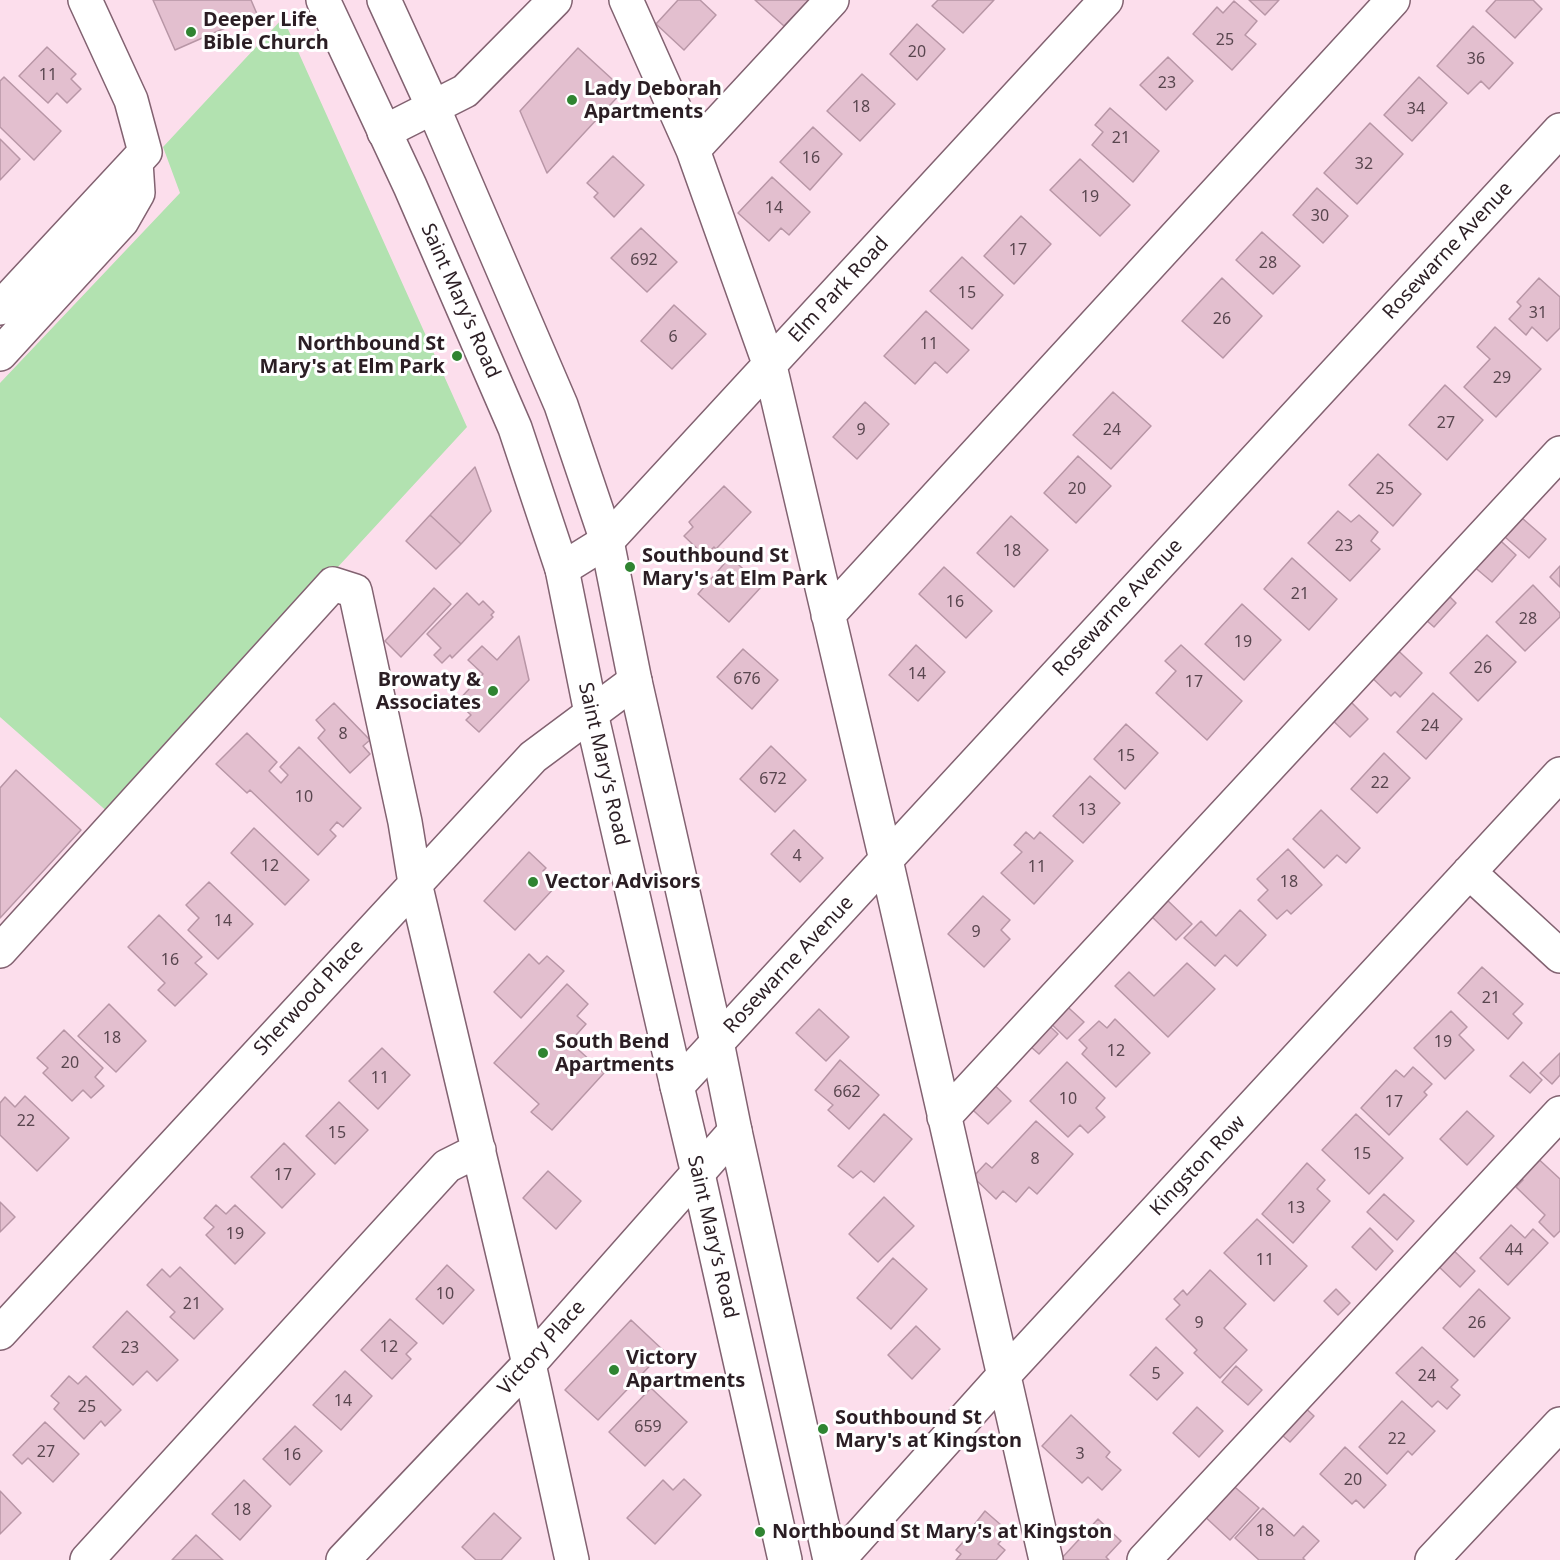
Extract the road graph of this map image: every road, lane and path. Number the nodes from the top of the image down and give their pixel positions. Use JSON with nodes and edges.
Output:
{"nodes":[{"id":1,"x":86,"y":0,"type":"edge"},
{"id":2,"x":323,"y":0,"type":"edge"},
{"id":3,"x":384,"y":0,"type":"edge"},
{"id":4,"x":555,"y":0,"type":"edge"},
{"id":5,"x":626,"y":0,"type":"edge"},
{"id":6,"x":832,"y":0,"type":"edge"},
{"id":7,"x":1106,"y":0,"type":"edge"},
{"id":8,"x":1394,"y":0,"type":"edge"},
{"id":9,"x":433,"y":107,"type":"junction"},
{"id":10,"x":1560,"y":130,"type":"edge"},
{"id":11,"x":384,"y":132,"type":"junction"},
{"id":12,"x":693,"y":150,"type":"junction"},
{"id":13,"x":136,"y":162,"type":"junction"},
{"id":14,"x":0,"y":308,"type":"edge"},
{"id":15,"x":0,"y":354,"type":"edge"},
{"id":16,"x":770,"y":366,"type":"junction"},
{"id":17,"x":1560,"y":453,"type":"edge"},
{"id":18,"x":607,"y":541,"type":"junction"},
{"id":19,"x":562,"y":569,"type":"junction"},
{"id":20,"x":828,"y":615,"type":"junction"},
{"id":21,"x":635,"y":681,"type":"junction"},
{"id":22,"x":591,"y":713,"type":"junction"},
{"id":23,"x":1560,"y":774,"type":"edge"},
{"id":24,"x":886,"y":860,"type":"junction"},
{"id":25,"x":1469,"y":872,"type":"junction"},
{"id":26,"x":415,"y":883,"type":"junction"},
{"id":27,"x":0,"y":951,"type":"edge"},
{"id":28,"x":1560,"y":956,"type":"edge"},
{"id":29,"x":717,"y":1042,"type":"junction"},
{"id":30,"x":676,"y":1086,"type":"junction"},
{"id":31,"x":1560,"y":1113,"type":"edge"},
{"id":32,"x":944,"y":1117,"type":"junction"},
{"id":33,"x":735,"y":1131,"type":"junction"},
{"id":34,"x":479,"y":1150,"type":"junction"},
{"id":35,"x":698,"y":1174,"type":"junction"},
{"id":36,"x":0,"y":1333,"type":"edge"},
{"id":37,"x":529,"y":1364,"type":"junction"},
{"id":38,"x":1004,"y":1375,"type":"junction"},
{"id":39,"x":1560,"y":1424,"type":"edge"},
{"id":40,"x":87,"y":1560,"type":"edge"},
{"id":41,"x":343,"y":1560,"type":"edge"},
{"id":42,"x":572,"y":1560,"type":"edge"},
{"id":43,"x":785,"y":1560,"type":"edge"},
{"id":44,"x":830,"y":1560,"type":"edge"},
{"id":45,"x":838,"y":1560,"type":"edge"},
{"id":46,"x":1046,"y":1560,"type":"edge"},
{"id":47,"x":1144,"y":1560,"type":"edge"},
{"id":48,"x":1432,"y":1560,"type":"edge"}],
"edges":[{"from":1,"to":13,"type":"street"},
{"from":2,"to":11,"type":"street","name":"Saint Mary’s Road"},
{"from":3,"to":9,"type":"street"},
{"from":4,"to":9,"type":"street"},
{"from":5,"to":12,"type":"street"},
{"from":6,"to":12,"type":"street"},
{"from":7,"to":16,"type":"street","name":"Elm Park Road"},
{"from":8,"to":20,"type":"street"},
{"from":9,"to":11,"type":"street"},
{"from":9,"to":18,"type":"street"},
{"from":10,"to":24,"type":"street","name":"Rosewarne Avenue"},
{"from":11,"to":19,"type":"street","name":"Saint Mary’s Road"},
{"from":12,"to":16,"type":"street"},
{"from":13,"to":14,"type":"street"},
{"from":13,"to":15,"type":"street"},
{"from":16,"to":18,"type":"street","name":"Elm Park Road"},
{"from":16,"to":20,"type":"street"},
{"from":17,"to":32,"type":"street"},
{"from":18,"to":19,"type":"street","name":"Elm Park Road"},
{"from":18,"to":21,"type":"street"},
{"from":19,"to":22,"type":"street","name":"Saint Mary’s Road"},
{"from":20,"to":24,"type":"street"},
{"from":21,"to":22,"type":"street","name":"Sherwood Place"},
{"from":21,"to":29,"type":"street"},
{"from":22,"to":26,"type":"street","name":"Sherwood Place"},
{"from":22,"to":30,"type":"street","name":"Saint Mary’s Road"},
{"from":23,"to":25,"type":"street","name":"Kingston Row"},
{"from":24,"to":29,"type":"street","name":"Rosewarne Avenue"},
{"from":24,"to":32,"type":"street"},
{"from":25,"to":28,"type":"street"},
{"from":25,"to":38,"type":"street","name":"Kingston Row"},
{"from":26,"to":27,"type":"street"},
{"from":26,"to":34,"type":"street"},
{"from":26,"to":36,"type":"street","name":"Sherwood Place"},
{"from":29,"to":30,"type":"street","name":"Rosewarne Avenue"},
{"from":29,"to":33,"type":"street"},
{"from":30,"to":35,"type":"street","name":"Saint Mary’s Road"},
{"from":31,"to":47,"type":"street"},
{"from":32,"to":38,"type":"street"},
{"from":33,"to":35,"type":"street","name":"Victory Place"},
{"from":33,"to":44,"type":"street"},
{"from":34,"to":37,"type":"street"},
{"from":34,"to":40,"type":"street"},
{"from":35,"to":37,"type":"street","name":"Victory Place"},
{"from":35,"to":43,"type":"street","name":"Saint Mary’s Road"},
{"from":37,"to":41,"type":"street","name":"Victory Place"},
{"from":37,"to":42,"type":"street"},
{"from":38,"to":45,"type":"street","name":"Kingston Row"},
{"from":38,"to":46,"type":"street"},
{"from":39,"to":48,"type":"street"}]}
